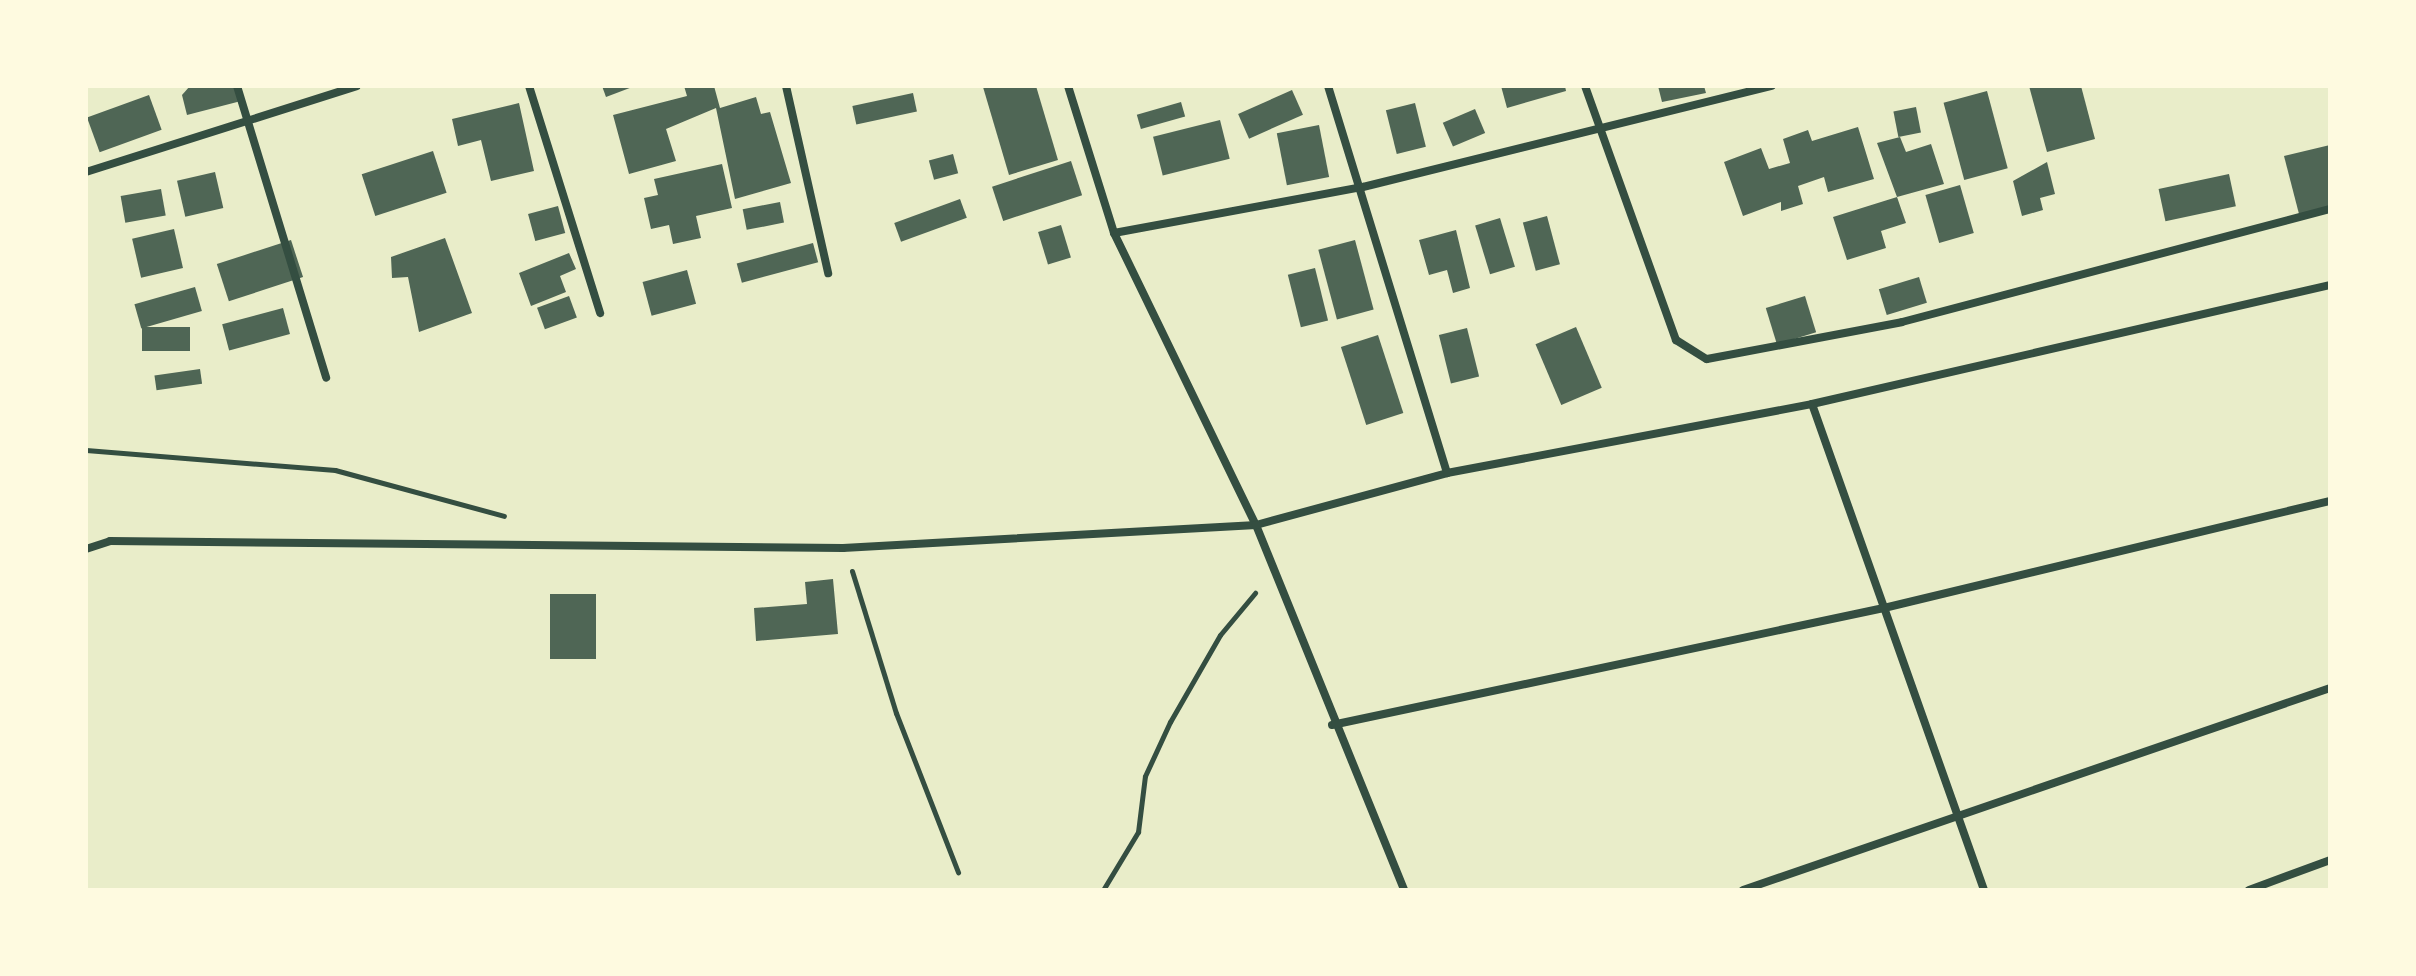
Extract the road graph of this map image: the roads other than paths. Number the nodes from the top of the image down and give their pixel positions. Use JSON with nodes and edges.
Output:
{"nodes":[{"id":1,"x":237,"y":86,"type":"edge"},
{"id":2,"x":357,"y":86,"type":"edge"},
{"id":3,"x":529,"y":86,"type":"edge"},
{"id":4,"x":786,"y":86,"type":"edge"},
{"id":5,"x":1068,"y":86,"type":"edge"},
{"id":6,"x":1328,"y":86,"type":"edge"},
{"id":7,"x":1585,"y":86,"type":"edge"},
{"id":8,"x":1772,"y":86,"type":"edge"},
{"id":9,"x":1755,"y":88,"type":"edge"},
{"id":10,"x":246,"y":120,"type":"junction"},
{"id":11,"x":1599,"y":124,"type":"junction"},
{"id":12,"x":86,"y":172,"type":"edge"},
{"id":13,"x":1363,"y":187,"type":"junction"},
{"id":14,"x":2330,"y":209,"type":"edge"},
{"id":15,"x":1114,"y":233,"type":"junction"},
{"id":16,"x":828,"y":273,"type":"dead end"},
{"id":17,"x":2330,"y":285,"type":"edge"},
{"id":18,"x":600,"y":313,"type":"dead end"},
{"id":19,"x":326,"y":378,"type":"dead end"},
{"id":20,"x":1812,"y":404,"type":"junction"},
{"id":21,"x":1447,"y":473,"type":"junction"},
{"id":22,"x":2330,"y":501,"type":"edge"},
{"id":23,"x":1256,"y":525,"type":"junction"},
{"id":24,"x":86,"y":549,"type":"edge"},
{"id":25,"x":1884,"y":608,"type":"junction"},
{"id":26,"x":2330,"y":688,"type":"edge"},
{"id":27,"x":1332,"y":725,"type":"junction"},
{"id":28,"x":1954,"y":814,"type":"junction"},
{"id":29,"x":2330,"y":860,"type":"edge"},
{"id":30,"x":1404,"y":890,"type":"edge"},
{"id":31,"x":1743,"y":890,"type":"edge"},
{"id":32,"x":1984,"y":890,"type":"edge"},
{"id":33,"x":2249,"y":890,"type":"edge"}],
"edges":[{"from":1,"to":10,"type":"street"},
{"from":2,"to":10,"type":"street"},
{"from":3,"to":18,"type":"street"},
{"from":4,"to":16,"type":"street"},
{"from":5,"to":15,"type":"street"},
{"from":6,"to":13,"type":"street"},
{"from":7,"to":11,"type":"street"},
{"from":8,"to":9,"type":"street"},
{"from":9,"to":11,"type":"street"},
{"from":10,"to":12,"type":"street"},
{"from":10,"to":19,"type":"street"},
{"from":11,"to":13,"type":"street"},
{"from":11,"to":14,"type":"street"},
{"from":13,"to":15,"type":"street"},
{"from":13,"to":21,"type":"street"},
{"from":15,"to":23,"type":"street"},
{"from":17,"to":20,"type":"street"},
{"from":20,"to":21,"type":"street"},
{"from":20,"to":25,"type":"street"},
{"from":21,"to":23,"type":"street"},
{"from":22,"to":25,"type":"street"},
{"from":23,"to":24,"type":"street"},
{"from":23,"to":27,"type":"street"},
{"from":25,"to":27,"type":"street"},
{"from":25,"to":28,"type":"street"},
{"from":26,"to":28,"type":"street"},
{"from":27,"to":30,"type":"street"},
{"from":28,"to":31,"type":"street"},
{"from":28,"to":32,"type":"street"},
{"from":29,"to":33,"type":"street"}]}
